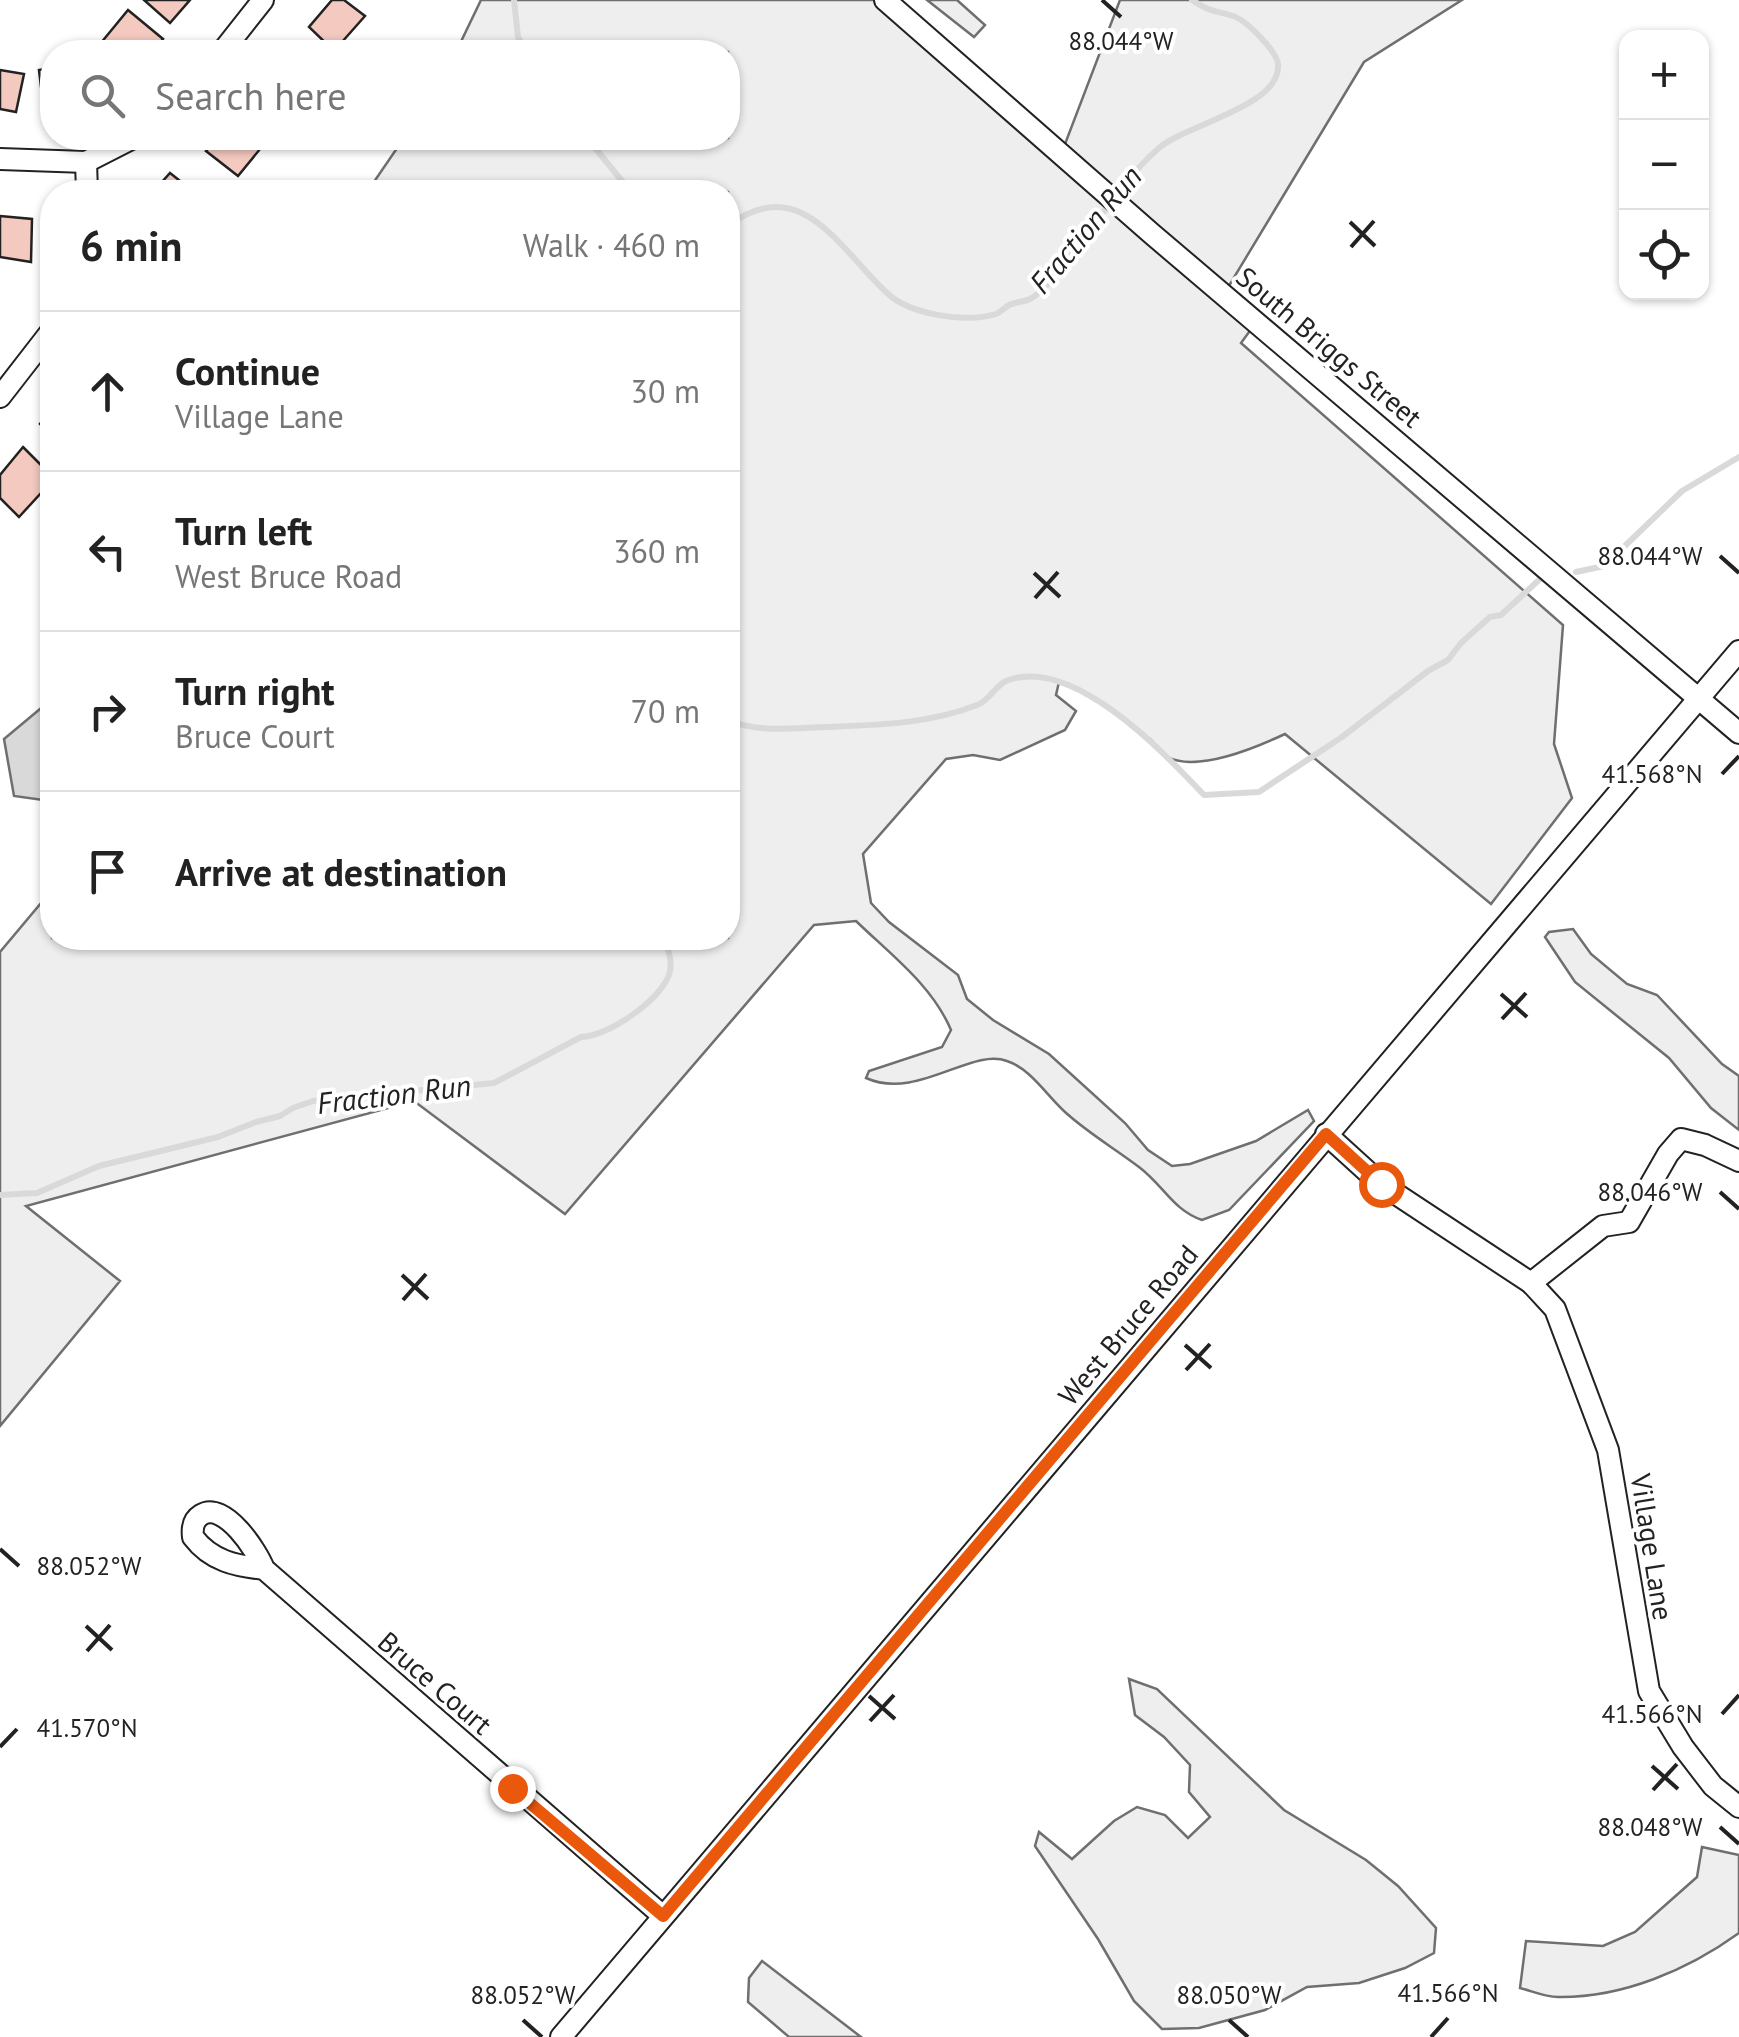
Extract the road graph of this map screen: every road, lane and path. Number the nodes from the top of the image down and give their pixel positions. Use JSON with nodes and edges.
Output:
{"nodes":[{"id":1,"x":263,"y":0,"type":"edge"},
{"id":2,"x":885,"y":0,"type":"edge"},
{"id":3,"x":231,"y":40,"type":"edge"},
{"id":4,"x":110,"y":150,"type":"edge"},
{"id":5,"x":0,"y":159,"type":"edge"},
{"id":6,"x":86,"y":162,"type":"junction"},
{"id":7,"x":87,"y":180,"type":"edge"},
{"id":8,"x":40,"y":346,"type":"edge"},
{"id":9,"x":0,"y":398,"type":"edge"},
{"id":10,"x":1739,"y":650,"type":"edge"},
{"id":11,"x":1698,"y":698,"type":"junction"},
{"id":12,"x":1739,"y":733,"type":"edge"},
{"id":13,"x":1326,"y":1134,"type":"junction"},
{"id":14,"x":1739,"y":1162,"type":"edge"},
{"id":15,"x":1531,"y":1283,"type":"junction"},
{"id":16,"x":264,"y":1569,"type":"dead end"},
{"id":17,"x":1739,"y":1807,"type":"edge"},
{"id":18,"x":663,"y":1916,"type":"junction"},
{"id":19,"x":560,"y":2037,"type":"edge"}],
"edges":[{"from":1,"to":3,"type":"street"},
{"from":2,"to":11,"type":"street","name":"South Briggs Street"},
{"from":4,"to":6,"type":"street"},
{"from":5,"to":6,"type":"street"},
{"from":6,"to":7,"type":"street"},
{"from":8,"to":9,"type":"street"},
{"from":10,"to":11,"type":"street","name":"West Bruce Road"},
{"from":11,"to":12,"type":"street","name":"South Briggs Street"},
{"from":11,"to":13,"type":"street","name":"West Bruce Road"},
{"from":13,"to":15,"type":"street","name":"Village Lane"},
{"from":13,"to":18,"type":"street","name":"West Bruce Road"},
{"from":14,"to":15,"type":"street"},
{"from":15,"to":17,"type":"street","name":"Village Lane"},
{"from":16,"to":18,"type":"street","name":"Bruce Court"},
{"from":18,"to":19,"type":"street","name":"West Bruce Road"}]}
